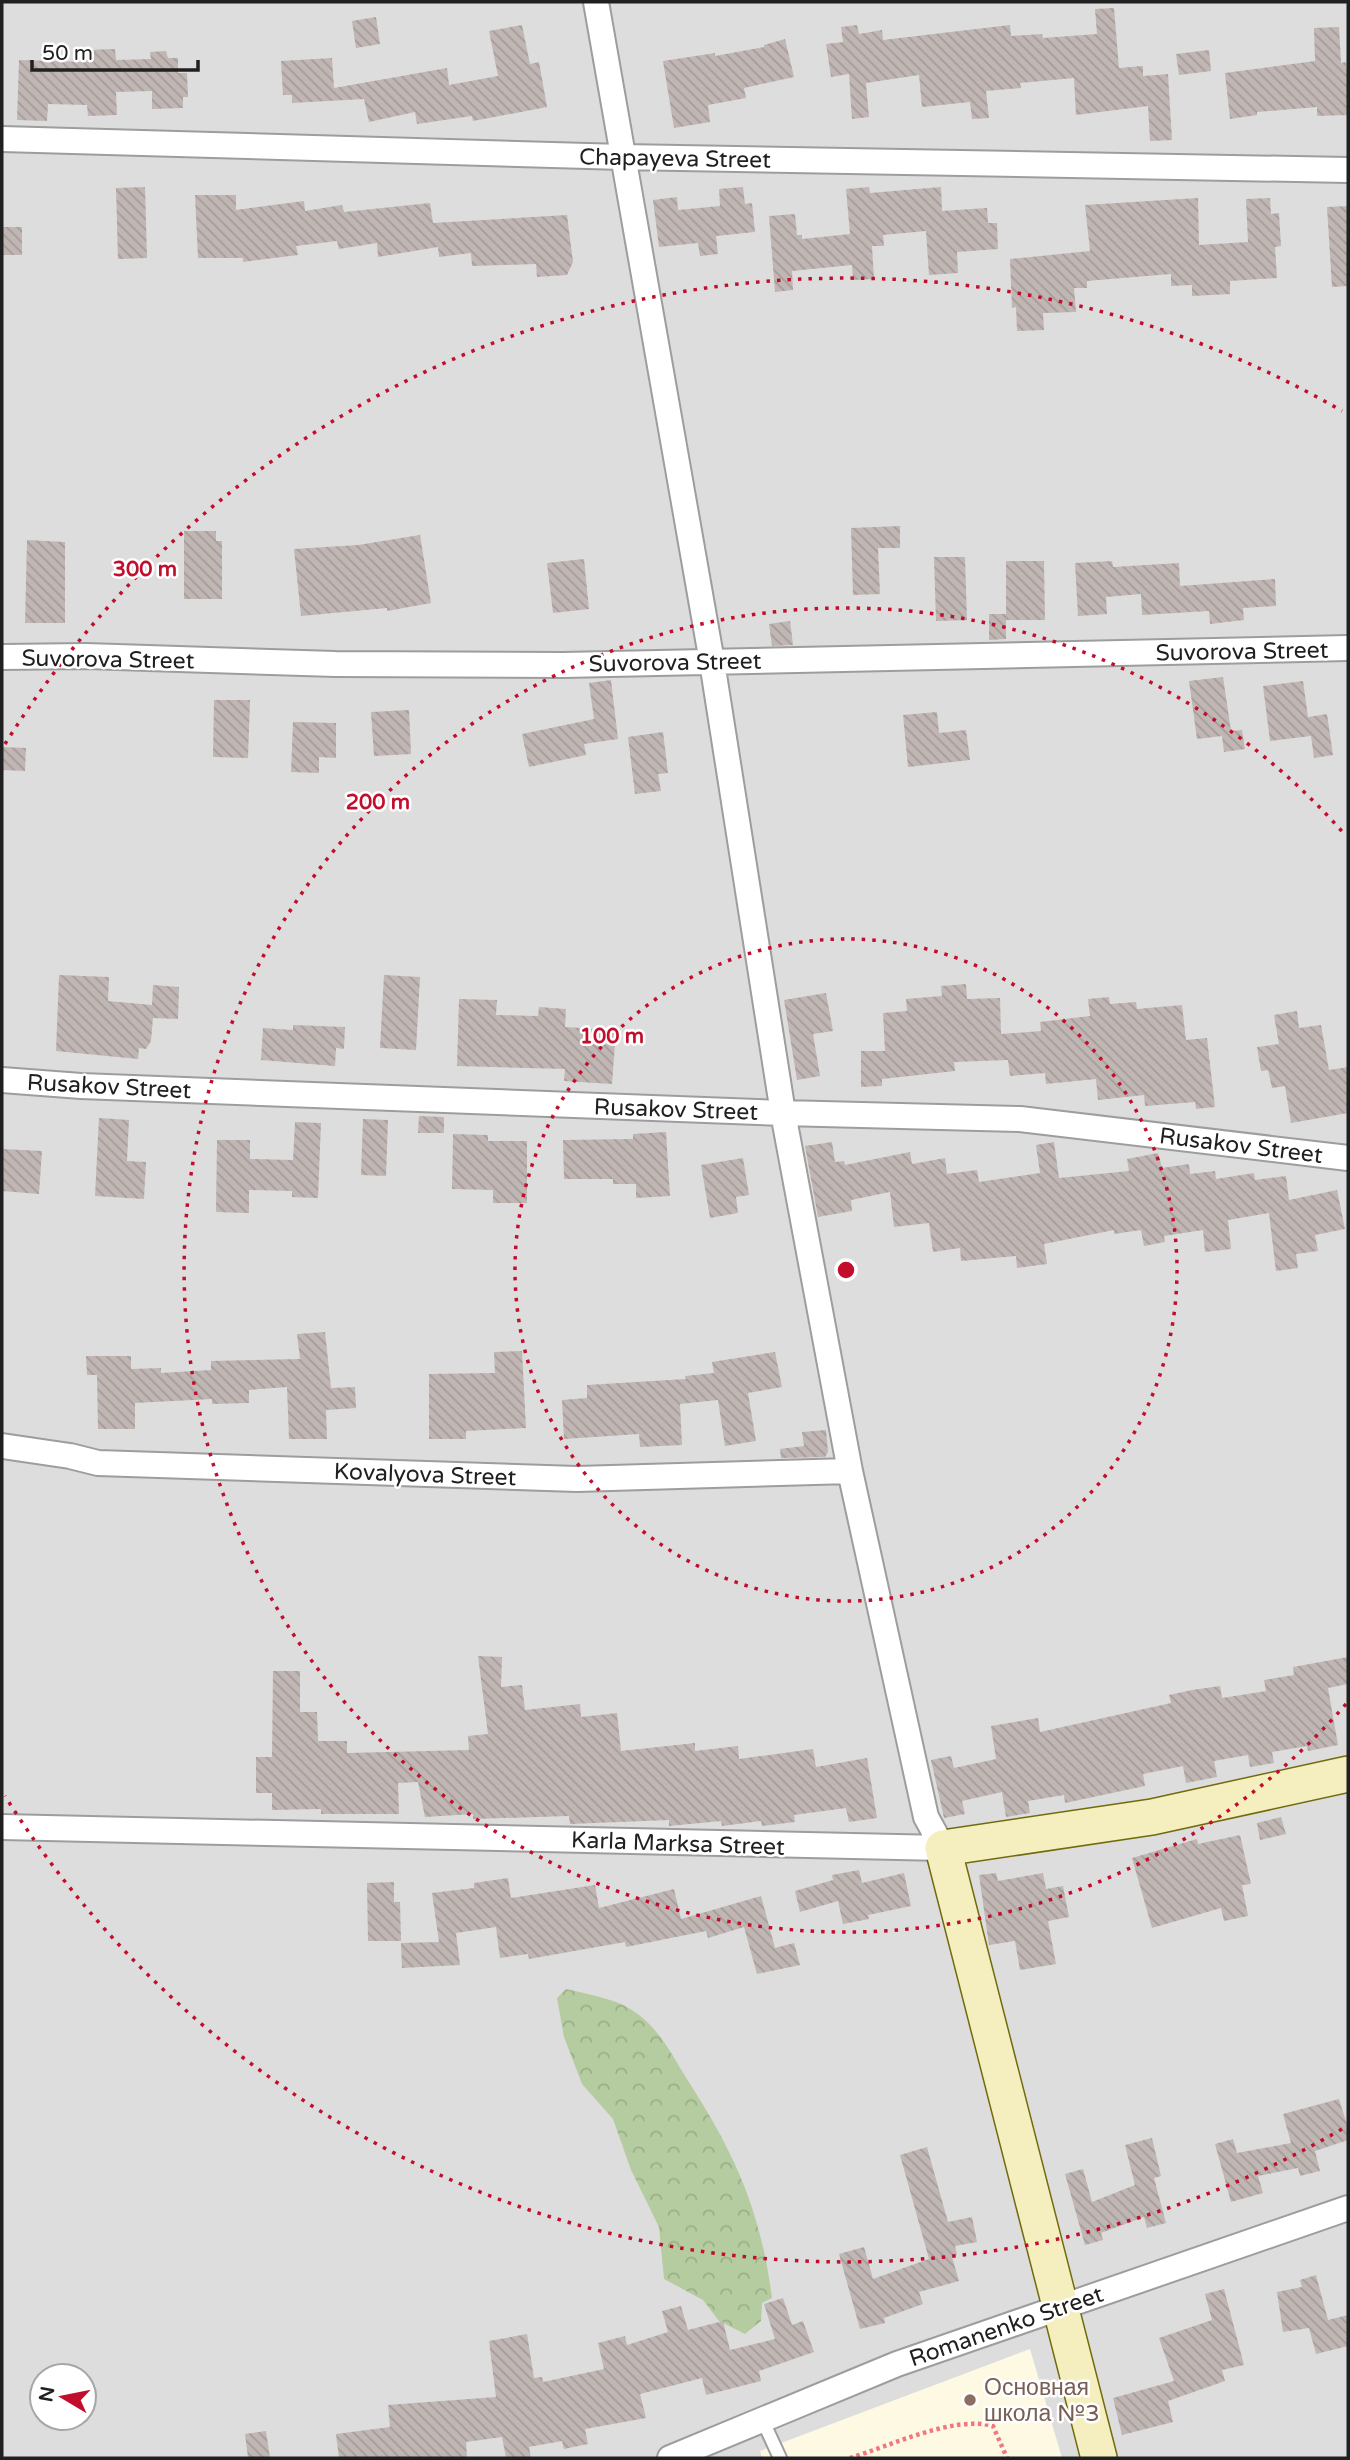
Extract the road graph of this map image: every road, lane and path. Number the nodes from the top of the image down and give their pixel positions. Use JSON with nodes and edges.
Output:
{"nodes":[{"id":1,"x":596,"y":2,"type":"edge"},
{"id":2,"x":2,"y":139,"type":"edge"},
{"id":3,"x":623,"y":157,"type":"junction"},
{"id":4,"x":1348,"y":170,"type":"edge"},
{"id":5,"x":1348,"y":649,"type":"edge"},
{"id":6,"x":2,"y":657,"type":"edge"},
{"id":7,"x":712,"y":662,"type":"junction"},
{"id":8,"x":2,"y":1080,"type":"edge"},
{"id":9,"x":783,"y":1113,"type":"junction"},
{"id":10,"x":1348,"y":1158,"type":"edge"},
{"id":11,"x":2,"y":1446,"type":"edge"},
{"id":12,"x":850,"y":1471,"type":"junction"},
{"id":13,"x":1348,"y":1774,"type":"edge"},
{"id":14,"x":2,"y":1827,"type":"edge"},
{"id":15,"x":943,"y":1848,"type":"junction"},
{"id":16,"x":1348,"y":2208,"type":"edge"},
{"id":17,"x":1058,"y":2308,"type":"junction"},
{"id":18,"x":762,"y":2418,"type":"junction"},
{"id":19,"x":670,"y":2458,"type":"edge"},
{"id":20,"x":780,"y":2458,"type":"edge"},
{"id":21,"x":850,"y":2458,"type":"edge"},
{"id":22,"x":1007,"y":2458,"type":"edge"},
{"id":23,"x":1099,"y":2458,"type":"edge"}],
"edges":[{"from":1,"to":3,"type":"street"},
{"from":2,"to":3,"type":"street","name":"Chapayeva Street"},
{"from":3,"to":4,"type":"street","name":"Chapayeva Street"},
{"from":3,"to":7,"type":"street"},
{"from":5,"to":7,"type":"street","name":"Suvorova Street"},
{"from":6,"to":7,"type":"street","name":"Suvorova Street"},
{"from":7,"to":9,"type":"street"},
{"from":8,"to":9,"type":"street","name":"Rusakov Street"},
{"from":9,"to":10,"type":"street","name":"Rusakov Street"},
{"from":9,"to":12,"type":"street"},
{"from":11,"to":12,"type":"street","name":"Kovalyova Street"},
{"from":12,"to":15,"type":"street"},
{"from":13,"to":15,"type":"street","name":"Karla Marksa Street"},
{"from":14,"to":15,"type":"street","name":"Karla Marksa Street"},
{"from":15,"to":17,"type":"street"},
{"from":16,"to":17,"type":"street","name":"Romanenko Street"},
{"from":17,"to":18,"type":"street","name":"Romanenko Street"},
{"from":17,"to":23,"type":"street"},
{"from":18,"to":19,"type":"street","name":"Romanenko Street"},
{"from":18,"to":20,"type":"lane"},
{"from":21,"to":22,"type":"path"}]}
